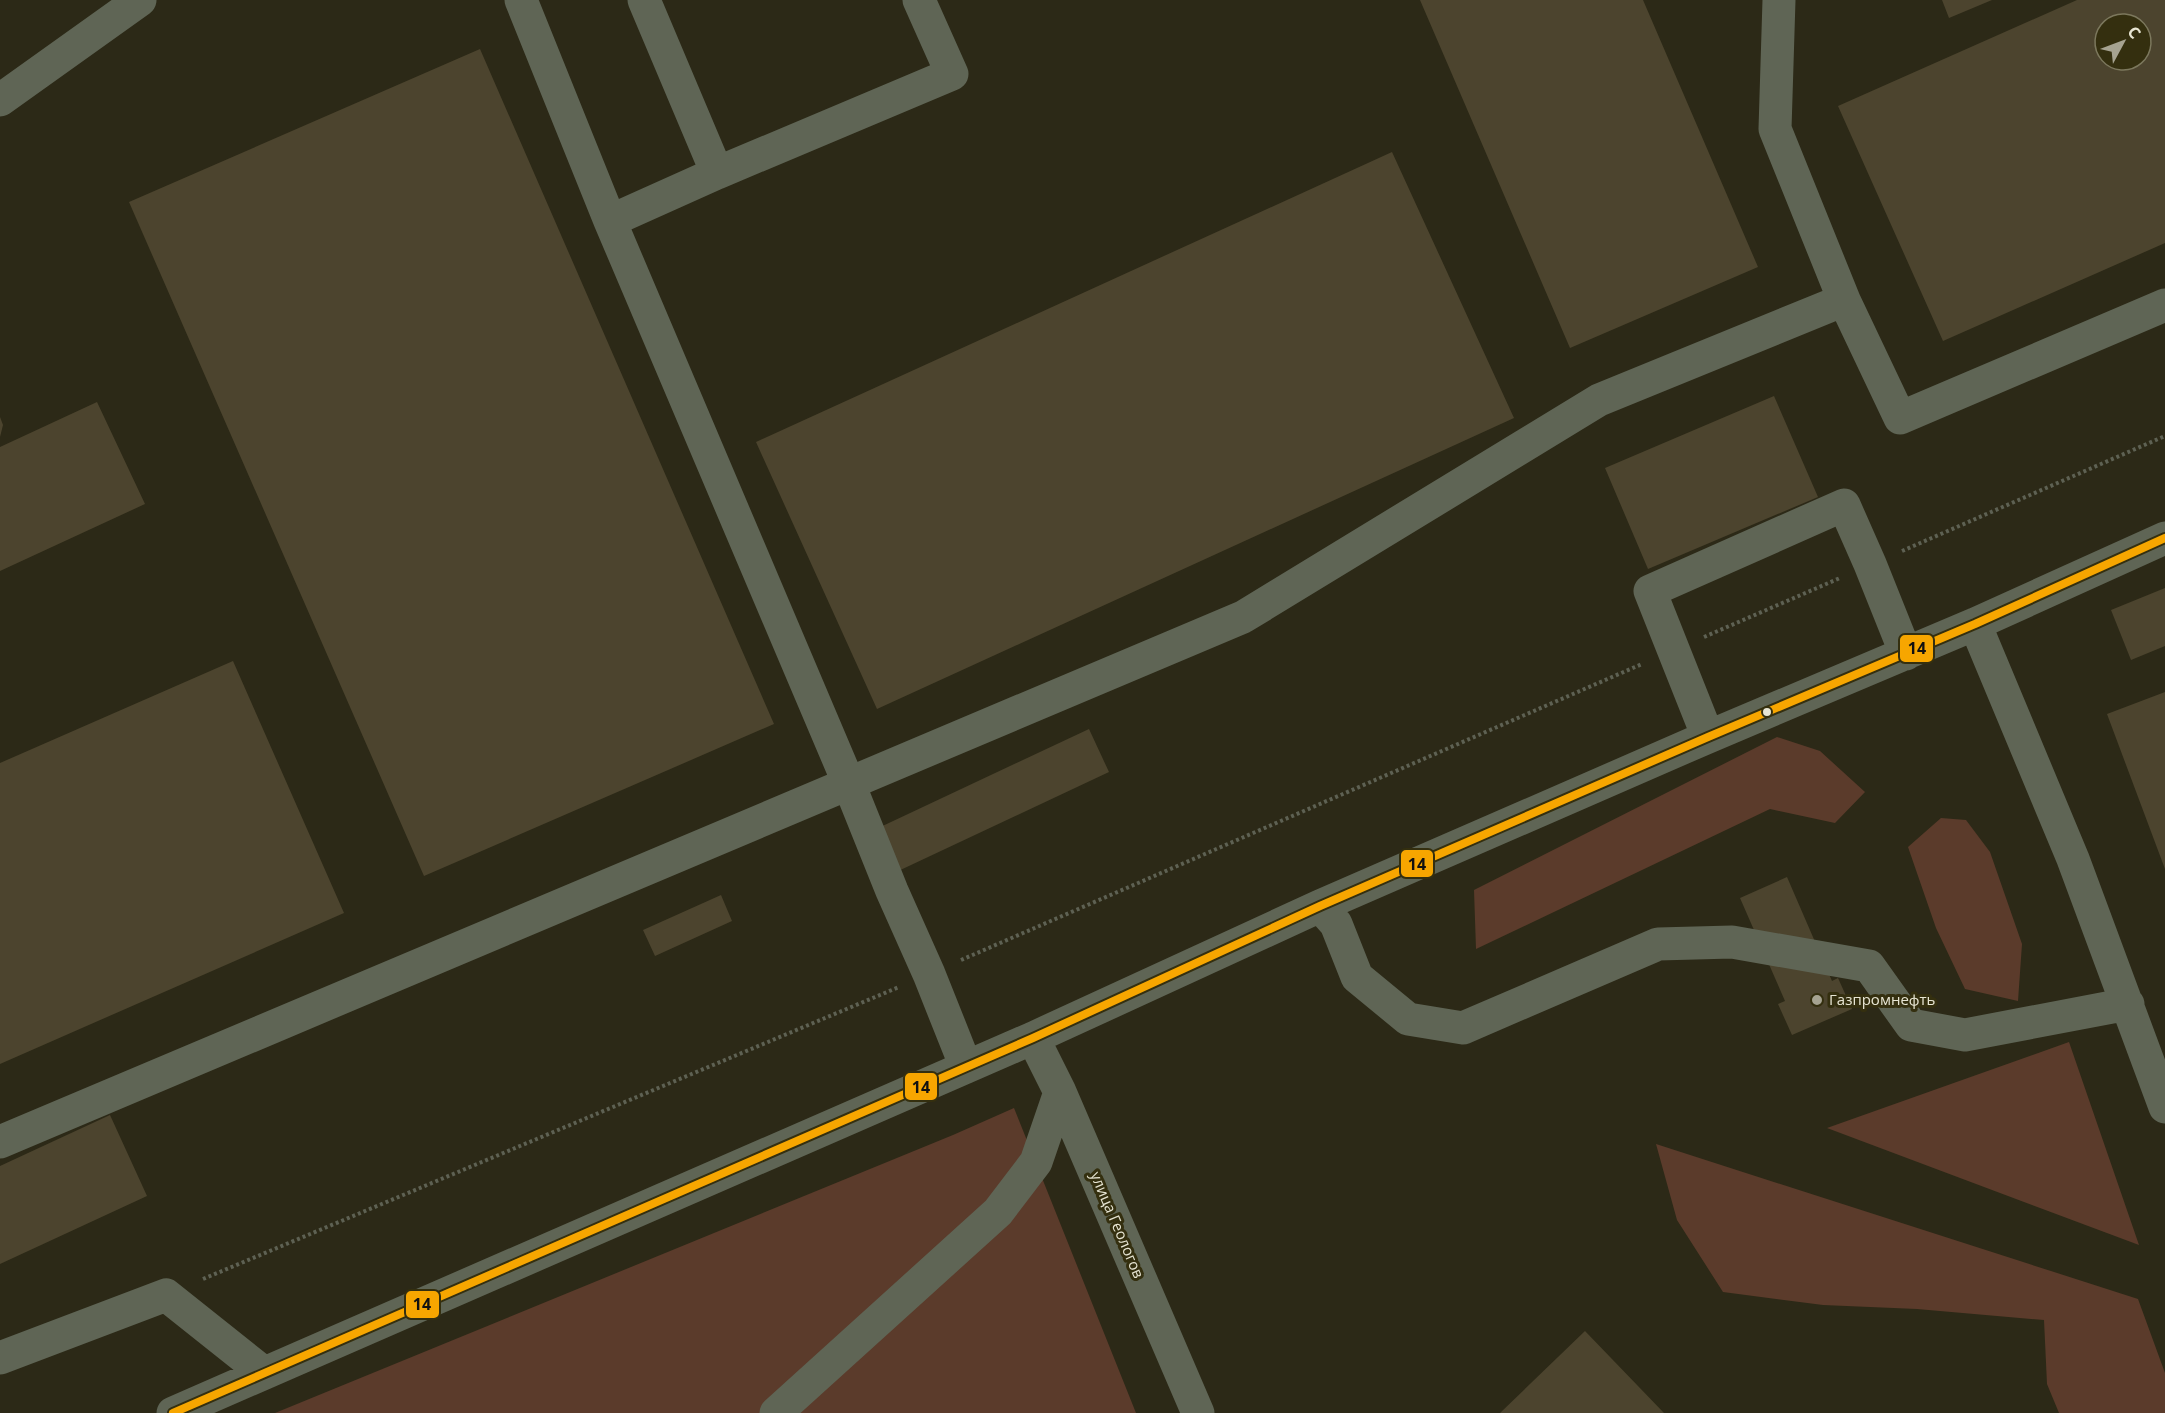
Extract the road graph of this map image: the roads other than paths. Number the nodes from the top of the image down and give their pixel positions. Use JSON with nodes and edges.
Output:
{"nodes":[{"id":1,"x":140,"y":0,"type":"edge"},
{"id":2,"x":521,"y":0,"type":"edge"},
{"id":3,"x":644,"y":0,"type":"edge"},
{"id":4,"x":919,"y":0,"type":"edge"},
{"id":5,"x":1779,"y":0,"type":"edge"},
{"id":6,"x":0,"y":100,"type":"edge"},
{"id":7,"x":717,"y":173,"type":"junction"},
{"id":8,"x":610,"y":221,"type":"junction"},
{"id":9,"x":1844,"y":300,"type":"junction"},
{"id":10,"x":2165,"y":305,"type":"edge"},
{"id":11,"x":2165,"y":538,"type":"edge"},
{"id":12,"x":1975,"y":624,"type":"junction"},
{"id":13,"x":1906,"y":654,"type":"junction"},
{"id":14,"x":1708,"y":737,"type":"junction"},
{"id":15,"x":849,"y":784,"type":"junction"},
{"id":16,"x":1320,"y":906,"type":"junction"},
{"id":17,"x":2128,"y":1004,"type":"junction"},
{"id":18,"x":1033,"y":1038,"type":"junction"},
{"id":19,"x":966,"y":1067,"type":"junction"},
{"id":20,"x":1060,"y":1092,"type":"junction"},
{"id":21,"x":2165,"y":1107,"type":"edge"},
{"id":22,"x":0,"y":1142,"type":"edge"},
{"id":23,"x":0,"y":1358,"type":"edge"},
{"id":24,"x":264,"y":1373,"type":"junction"},
{"id":25,"x":173,"y":1413,"type":"edge"},
{"id":26,"x":776,"y":1413,"type":"edge"},
{"id":27,"x":1198,"y":1413,"type":"edge"}],
"edges":[{"from":1,"to":6,"type":"street"},
{"from":2,"to":8,"type":"street"},
{"from":3,"to":7,"type":"street"},
{"from":4,"to":7,"type":"street"},
{"from":5,"to":9,"type":"street"},
{"from":7,"to":8,"type":"street"},
{"from":8,"to":15,"type":"street"},
{"from":9,"to":10,"type":"street"},
{"from":9,"to":15,"type":"street"},
{"from":11,"to":12,"type":"street"},
{"from":12,"to":13,"type":"street"},
{"from":12,"to":17,"type":"street"},
{"from":13,"to":14,"type":"street"},
{"from":13,"to":14,"type":"street"},
{"from":14,"to":16,"type":"street"},
{"from":15,"to":19,"type":"street"},
{"from":15,"to":22,"type":"street"},
{"from":16,"to":17,"type":"street"},
{"from":16,"to":18,"type":"street"},
{"from":17,"to":21,"type":"street"},
{"from":18,"to":19,"type":"street"},
{"from":18,"to":20,"type":"street","name":"улица Геологов"},
{"from":19,"to":24,"type":"street"},
{"from":20,"to":26,"type":"street"},
{"from":20,"to":27,"type":"street","name":"улица Геологов"},
{"from":23,"to":24,"type":"street"},
{"from":24,"to":25,"type":"street"}]}
